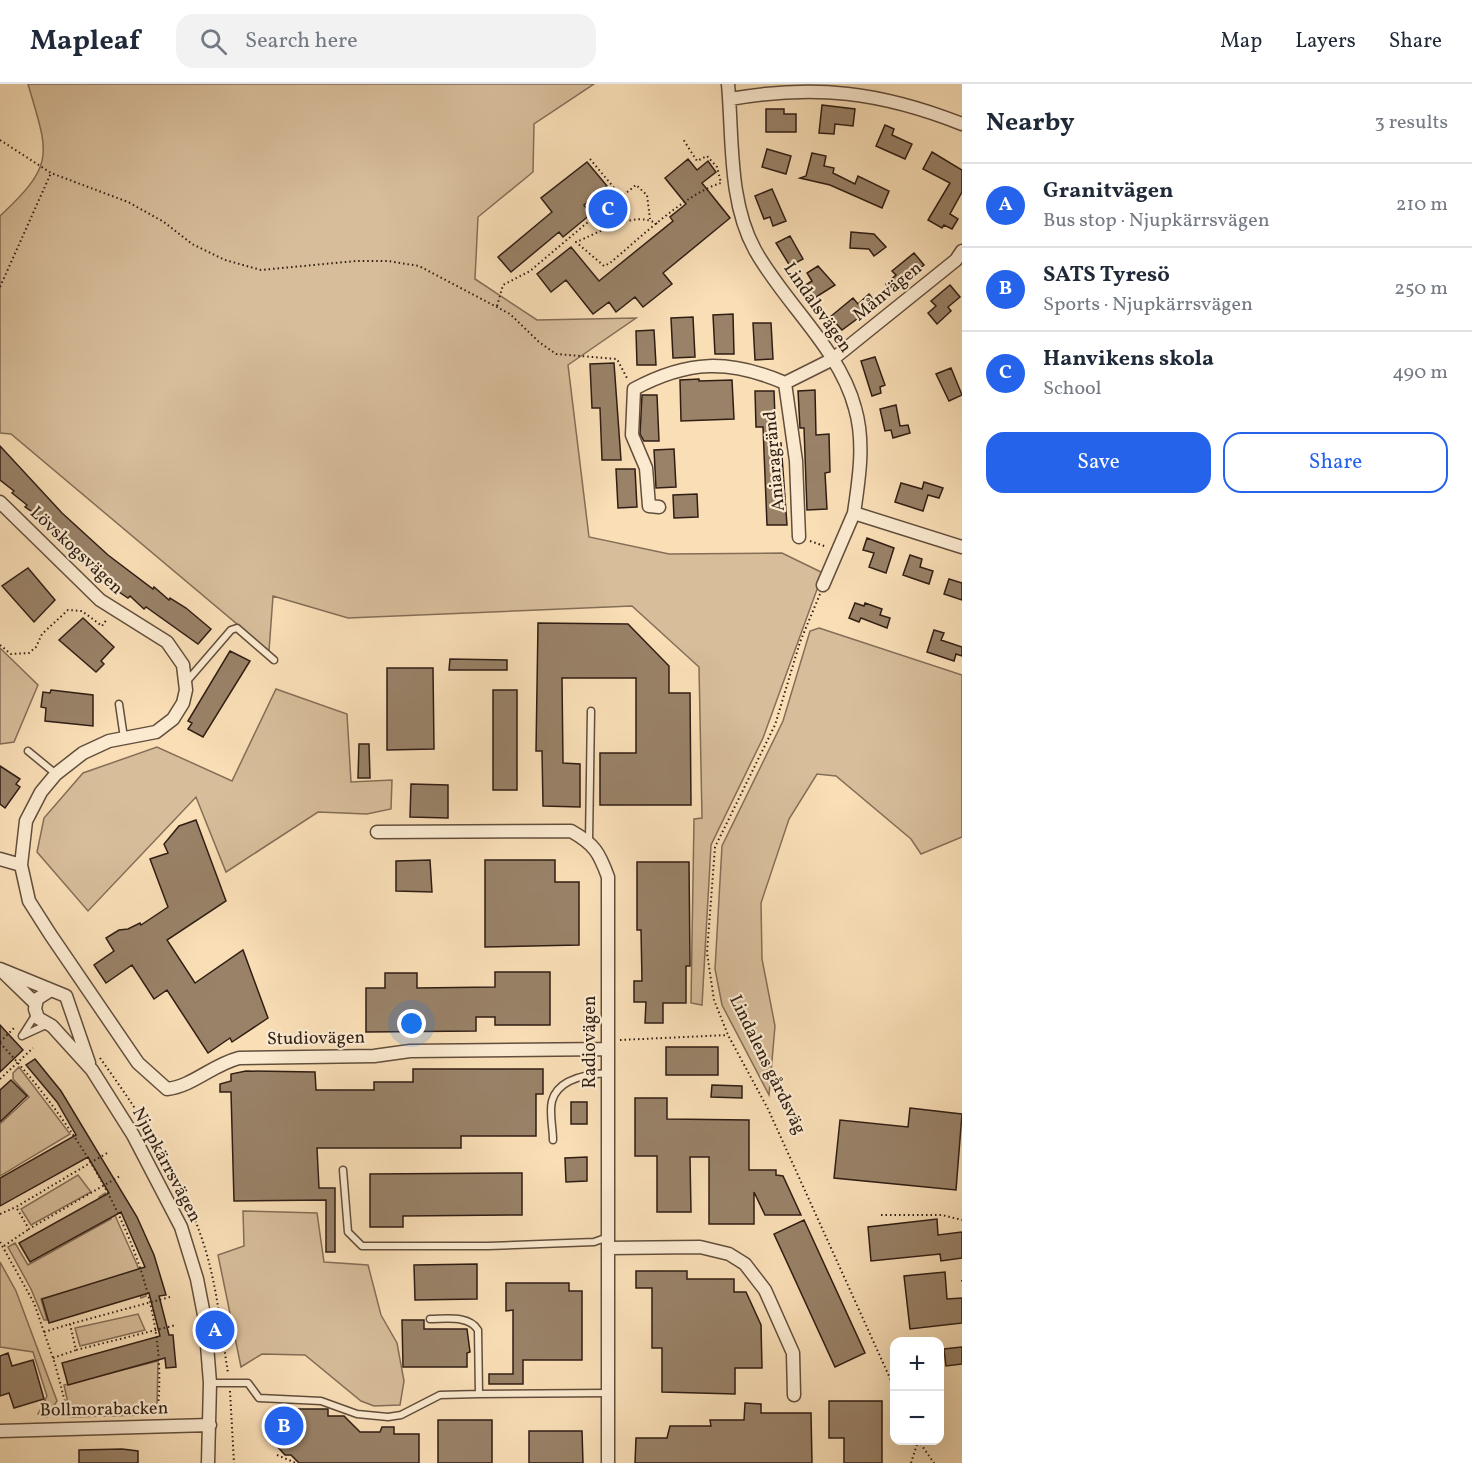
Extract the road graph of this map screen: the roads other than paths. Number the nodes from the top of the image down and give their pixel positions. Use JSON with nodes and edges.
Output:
{"nodes":[{"id":1,"x":728,"y":84,"type":"edge"},
{"id":2,"x":730,"y":99,"type":"junction"},
{"id":3,"x":962,"y":124,"type":"edge"},
{"id":4,"x":960,"y":260,"type":"edge"},
{"id":5,"x":833,"y":359,"type":"junction"},
{"id":6,"x":784,"y":382,"type":"junction"},
{"id":7,"x":0,"y":502,"type":"edge"},
{"id":8,"x":654,"y":506,"type":"dead end"},
{"id":9,"x":854,"y":513,"type":"junction"},
{"id":10,"x":799,"y":537,"type":"road end"},
{"id":11,"x":962,"y":547,"type":"edge"},
{"id":12,"x":824,"y":585,"type":"road end"},
{"id":13,"x":274,"y":660,"type":"dead end"},
{"id":14,"x":186,"y":681,"type":"junction"},
{"id":15,"x":119,"y":704,"type":"dead end"},
{"id":16,"x":591,"y":711,"type":"dead end"},
{"id":17,"x":124,"y":739,"type":"junction"},
{"id":18,"x":28,"y":751,"type":"dead end"},
{"id":19,"x":56,"y":774,"type":"junction"},
{"id":20,"x":376,"y":832,"type":"dead end"},
{"id":21,"x":589,"y":841,"type":"junction"},
{"id":22,"x":0,"y":859,"type":"edge"},
{"id":23,"x":21,"y":865,"type":"junction"},
{"id":24,"x":0,"y":969,"type":"edge"},
{"id":25,"x":84,"y":984,"type":"junction"},
{"id":26,"x":56,"y":991,"type":"junction"},
{"id":27,"x":36,"y":1009,"type":"junction"},
{"id":28,"x":70,"y":1010,"type":"junction"},
{"id":29,"x":49,"y":1025,"type":"junction"},
{"id":30,"x":608,"y":1049,"type":"junction"},
{"id":31,"x":92,"y":1070,"type":"junction"},
{"id":32,"x":608,"y":1073,"type":"junction"},
{"id":33,"x":553,"y":1140,"type":"dead end"},
{"id":34,"x":343,"y":1170,"type":"dead end"},
{"id":35,"x":608,"y":1243,"type":"junction"},
{"id":36,"x":430,"y":1319,"type":"dead end"},
{"id":37,"x":210,"y":1383,"type":"junction"},
{"id":38,"x":608,"y":1393,"type":"junction"},
{"id":39,"x":479,"y":1394,"type":"junction"},
{"id":40,"x":794,"y":1395,"type":"dead end"},
{"id":41,"x":210,"y":1425,"type":"junction"},
{"id":42,"x":0,"y":1431,"type":"edge"},
{"id":43,"x":208,"y":1463,"type":"edge"},
{"id":44,"x":216,"y":1463,"type":"edge"},
{"id":45,"x":608,"y":1463,"type":"edge"}],
"edges":[{"from":1,"to":2,"type":"street","name":"Lindalsvägen"},
{"from":2,"to":3,"type":"street"},
{"from":2,"to":5,"type":"street","name":"Lindalsvägen"},
{"from":4,"to":5,"type":"street","name":"Månvägen"},
{"from":5,"to":6,"type":"street"},
{"from":5,"to":9,"type":"street","name":"Lindalsvägen"},
{"from":6,"to":8,"type":"street"},
{"from":6,"to":10,"type":"street","name":"Aniaragränd"},
{"from":7,"to":14,"type":"street","name":"Lövskogsvägen"},
{"from":9,"to":11,"type":"street"},
{"from":9,"to":12,"type":"street"},
{"from":13,"to":14,"type":"lane"},
{"from":14,"to":17,"type":"street"},
{"from":15,"to":17,"type":"lane"},
{"from":16,"to":21,"type":"lane"},
{"from":17,"to":19,"type":"street"},
{"from":18,"to":19,"type":"lane"},
{"from":19,"to":23,"type":"street"},
{"from":20,"to":21,"type":"street"},
{"from":21,"to":30,"type":"street","name":"Radiovägen"},
{"from":22,"to":23,"type":"street"},
{"from":23,"to":25,"type":"street","name":"Studiovägen"},
{"from":24,"to":26,"type":"street","name":"Njupkärrsvägen"},
{"from":24,"to":27,"type":"street","name":"Njupkärrsvägen"},
{"from":25,"to":26,"type":"street"},
{"from":25,"to":28,"type":"street"},
{"from":25,"to":30,"type":"street","name":"Studiovägen"},
{"from":26,"to":27,"type":"street"},
{"from":26,"to":28,"type":"street","name":"Njupkärrsvägen"},
{"from":27,"to":29,"type":"street","name":"Njupkärrsvägen"},
{"from":27,"to":29,"type":"lane"},
{"from":28,"to":29,"type":"street"},
{"from":28,"to":31,"type":"street","name":"Njupkärrsvägen"},
{"from":29,"to":31,"type":"street","name":"Njupkärrsvägen"},
{"from":30,"to":32,"type":"street","name":"Radiovägen"},
{"from":31,"to":37,"type":"street","name":"Njupkärrsvägen"},
{"from":32,"to":33,"type":"lane"},
{"from":32,"to":35,"type":"street","name":"Radiovägen"},
{"from":34,"to":35,"type":"lane"},
{"from":35,"to":38,"type":"street","name":"Radiovägen"},
{"from":35,"to":40,"type":"street"},
{"from":36,"to":39,"type":"lane"},
{"from":37,"to":39,"type":"lane"},
{"from":37,"to":41,"type":"street","name":"Njupkärrsvägen"},
{"from":38,"to":39,"type":"lane"},
{"from":38,"to":45,"type":"street","name":"Radiovägen"},
{"from":41,"to":42,"type":"street","name":"Bollmorabacken"},
{"from":41,"to":43,"type":"street","name":"Njupkärrsvägen"},
{"from":41,"to":44,"type":"street","name":"Njupkärrsvägen"}]}
